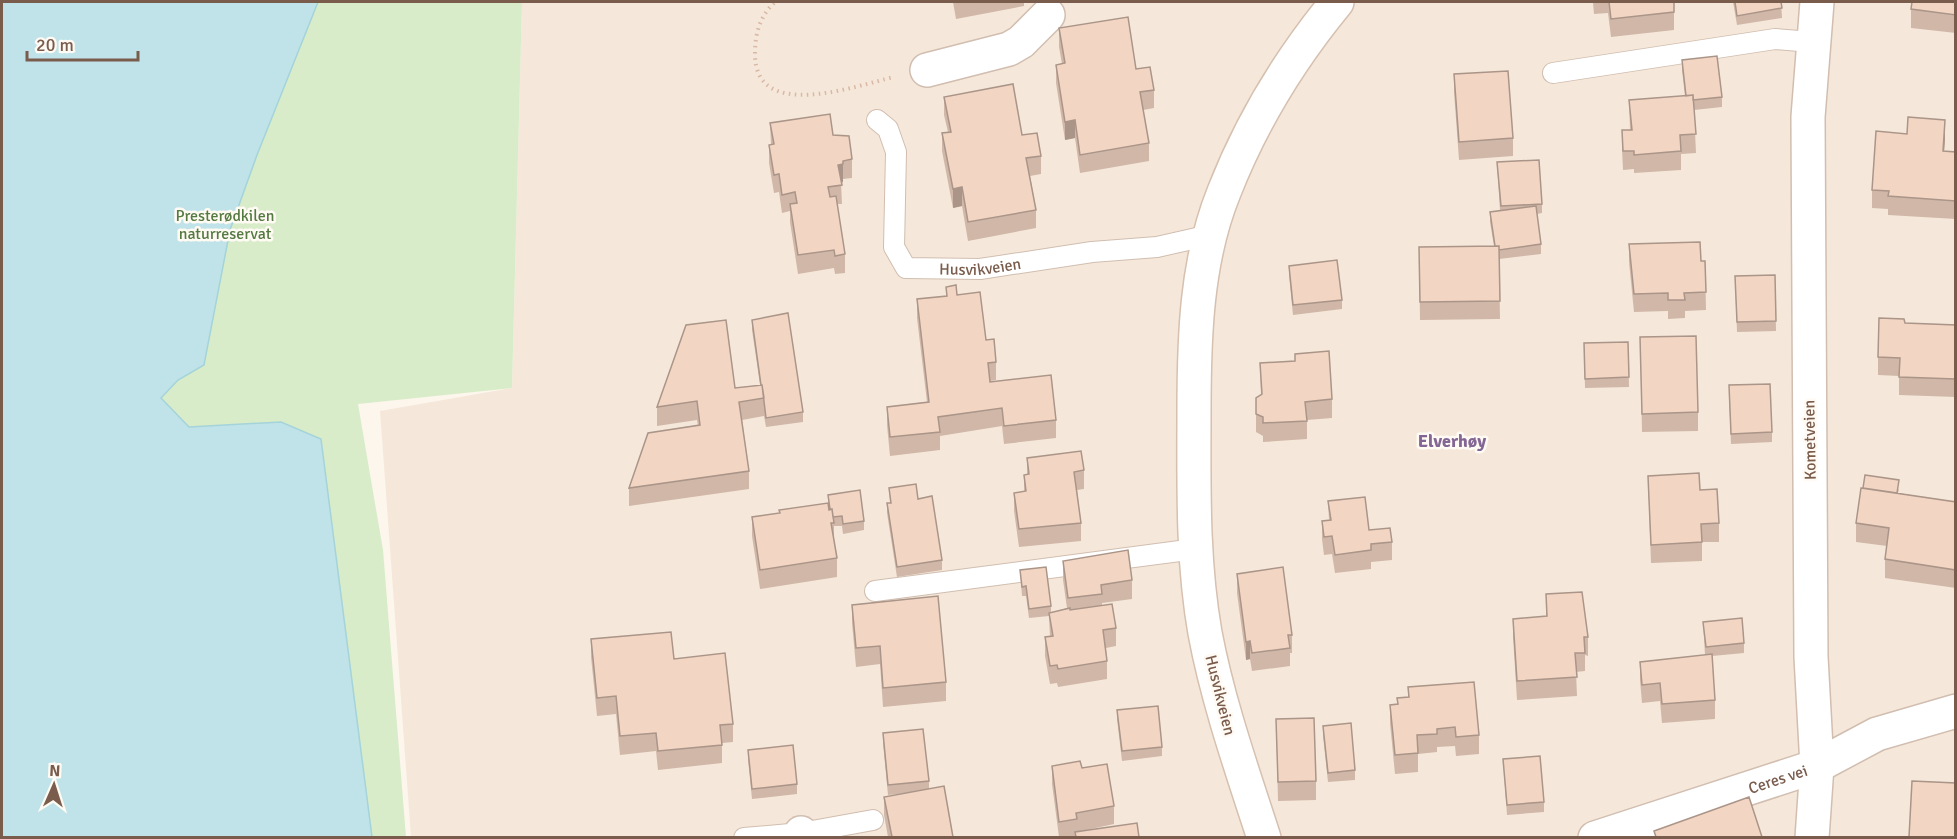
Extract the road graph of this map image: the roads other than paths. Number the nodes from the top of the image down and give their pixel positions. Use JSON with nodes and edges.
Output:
{"nodes":[{"id":1,"x":1336,"y":2,"type":"edge"},
{"id":2,"x":1817,"y":2,"type":"edge"},
{"id":3,"x":1048,"y":15,"type":"dead end"},
{"id":4,"x":1812,"y":42,"type":"junction"},
{"id":5,"x":927,"y":70,"type":"road end"},
{"id":6,"x":1553,"y":73,"type":"dead end"},
{"id":7,"x":877,"y":120,"type":"dead end"},
{"id":8,"x":1210,"y":236,"type":"junction"},
{"id":9,"x":1195,"y":549,"type":"junction"},
{"id":10,"x":875,"y":591,"type":"dead end"},
{"id":11,"x":1956,"y":711,"type":"edge"},
{"id":12,"x":1817,"y":766,"type":"junction"},
{"id":13,"x":873,"y":820,"type":"dead end"},
{"id":14,"x":802,"y":835,"type":"edge"},
{"id":15,"x":744,"y":837,"type":"edge"},
{"id":16,"x":1264,"y":837,"type":"edge"},
{"id":17,"x":1595,"y":837,"type":"edge"},
{"id":18,"x":1812,"y":837,"type":"edge"}],
"edges":[{"from":1,"to":8,"type":"street","name":"Husvikveien"},
{"from":2,"to":4,"type":"street","name":"Kometveien"},
{"from":3,"to":5,"type":"street"},
{"from":4,"to":6,"type":"lane"},
{"from":4,"to":12,"type":"street","name":"Kometveien"},
{"from":7,"to":8,"type":"lane","name":"Husvikveien"},
{"from":8,"to":9,"type":"street","name":"Husvikveien"},
{"from":9,"to":10,"type":"lane"},
{"from":9,"to":16,"type":"street","name":"Husvikveien"},
{"from":11,"to":12,"type":"street","name":"Ceres vei"},
{"from":12,"to":17,"type":"street","name":"Ceres vei"},
{"from":12,"to":18,"type":"street","name":"Kometveien"},
{"from":13,"to":14,"type":"lane"},
{"from":14,"to":15,"type":"lane"}]}
